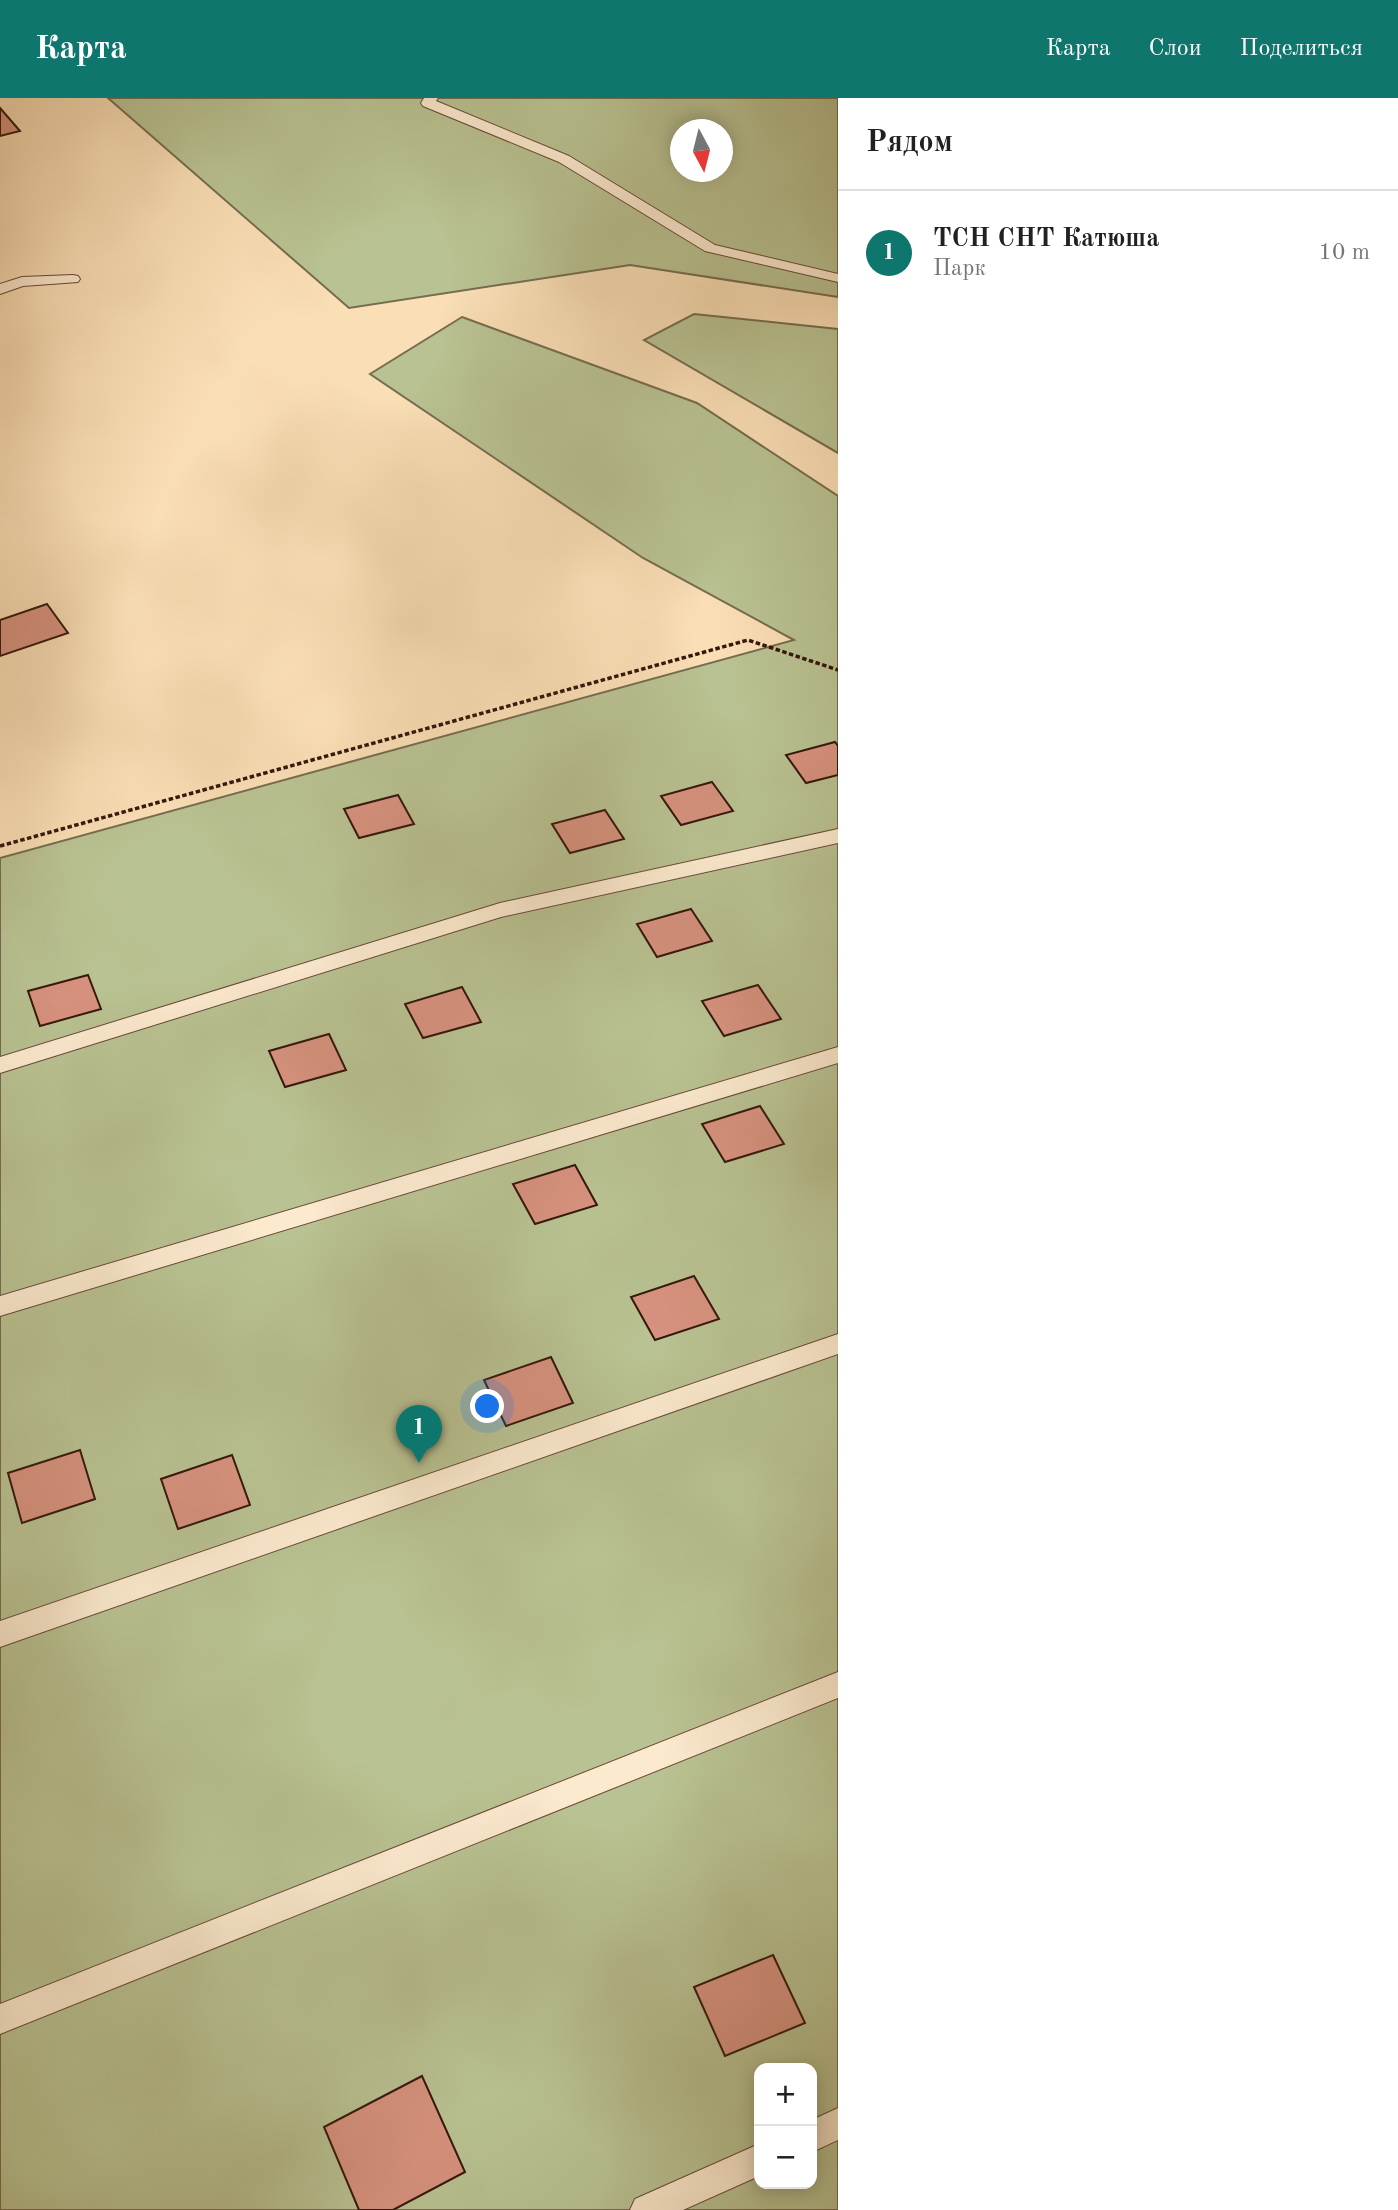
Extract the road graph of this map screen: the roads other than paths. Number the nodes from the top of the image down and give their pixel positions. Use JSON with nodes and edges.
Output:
{"nodes":[{"id":1,"x":430,"y":98,"type":"edge"},
{"id":2,"x":838,"y":278,"type":"edge"},
{"id":3,"x":73,"y":279,"type":"dead end"},
{"id":4,"x":0,"y":289,"type":"edge"},
{"id":5,"x":838,"y":836,"type":"edge"},
{"id":6,"x":838,"y":1055,"type":"edge"},
{"id":7,"x":0,"y":1065,"type":"edge"},
{"id":8,"x":0,"y":1306,"type":"edge"},
{"id":9,"x":838,"y":1344,"type":"edge"},
{"id":10,"x":0,"y":1634,"type":"edge"},
{"id":11,"x":838,"y":1685,"type":"edge"},
{"id":12,"x":0,"y":2020,"type":"edge"},
{"id":13,"x":838,"y":2124,"type":"edge"},
{"id":14,"x":817,"y":2134,"type":"edge"},
{"id":15,"x":754,"y":2162,"type":"edge"},
{"id":16,"x":646,"y":2210,"type":"edge"}],
"edges":[{"from":1,"to":2,"type":"lane"},
{"from":3,"to":4,"type":"lane"},
{"from":5,"to":7,"type":"lane"},
{"from":6,"to":8,"type":"lane"},
{"from":9,"to":10,"type":"lane"},
{"from":11,"to":12,"type":"lane"},
{"from":13,"to":14,"type":"lane"},
{"from":15,"to":16,"type":"lane"}]}
